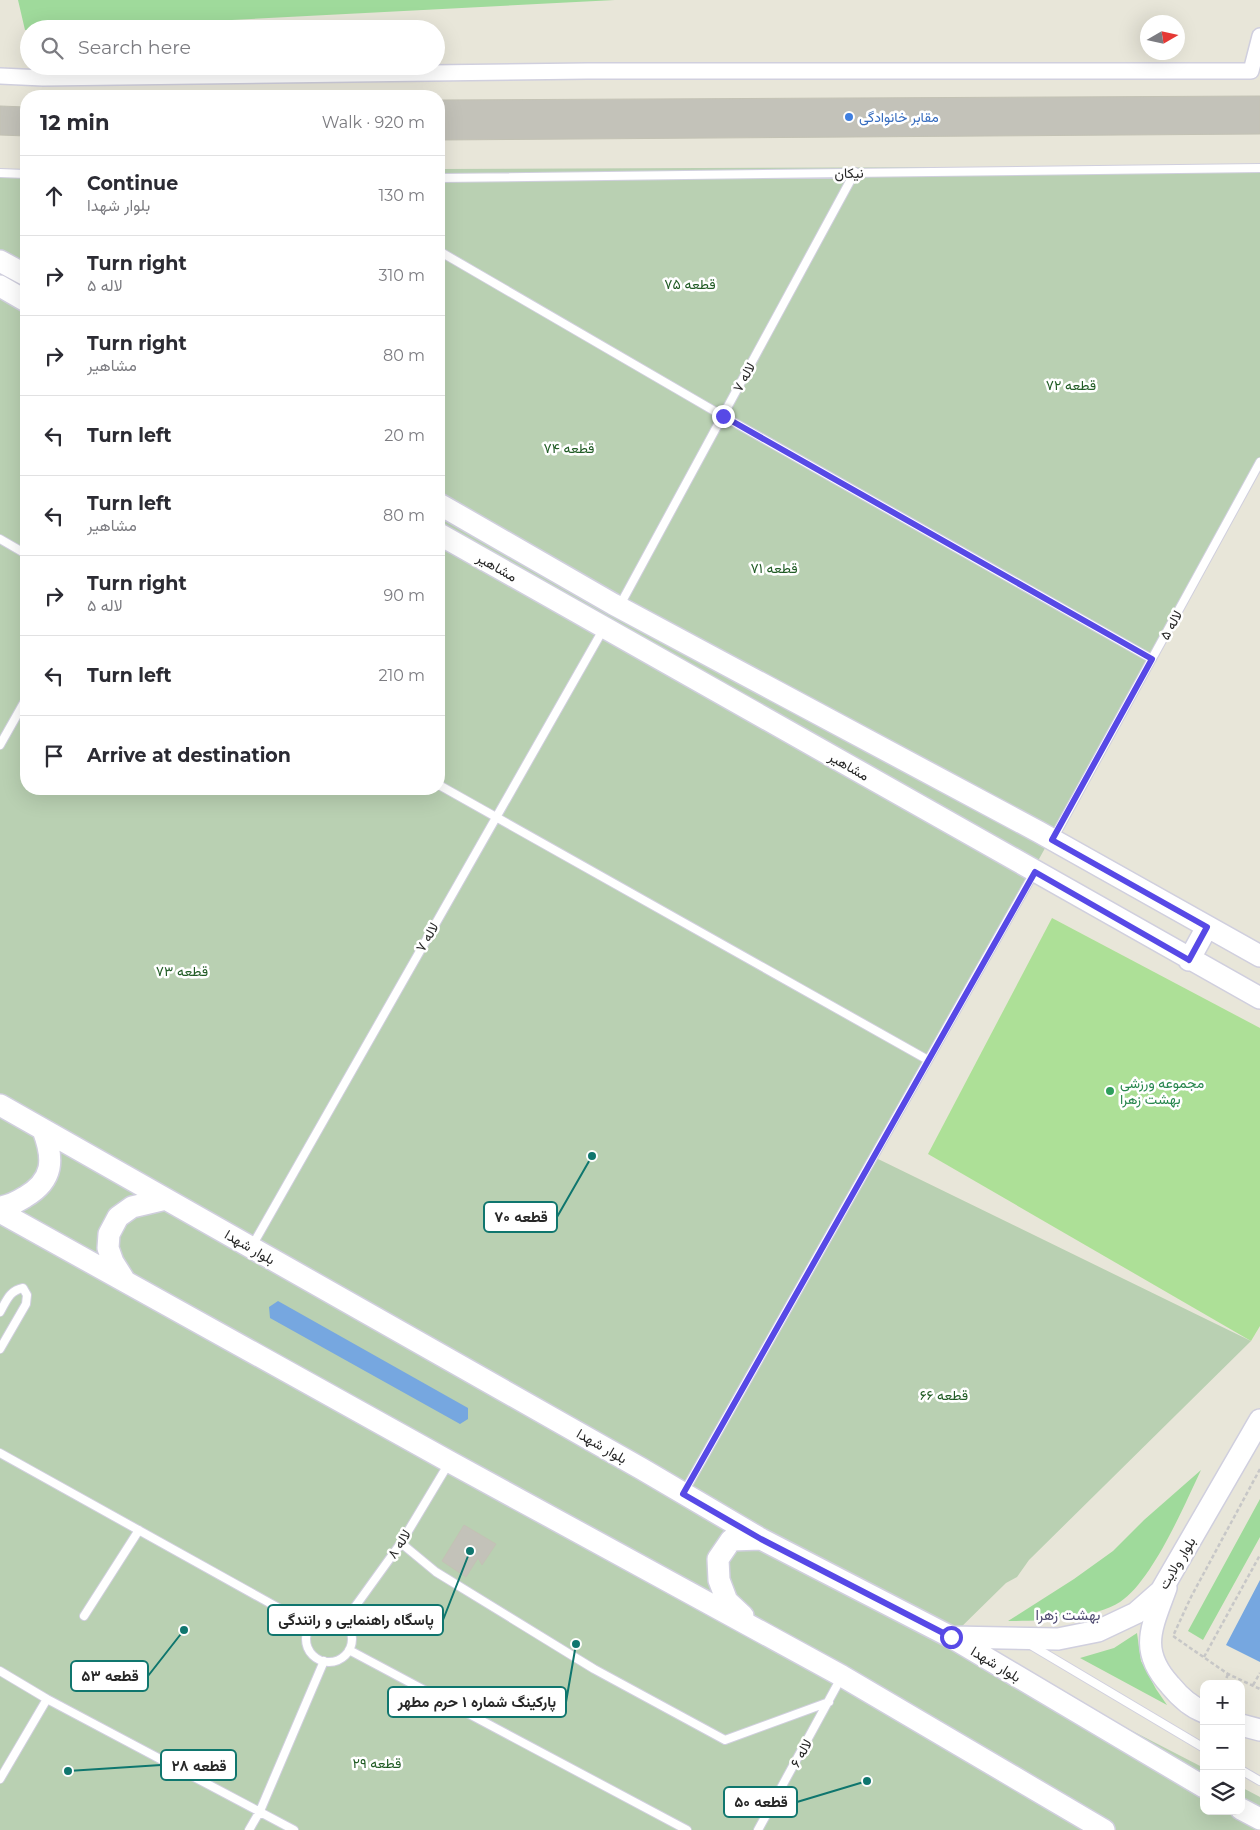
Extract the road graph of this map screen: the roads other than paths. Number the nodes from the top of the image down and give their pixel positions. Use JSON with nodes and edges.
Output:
{"nodes":[{"id":1,"x":1260,"y":36,"type":"edge"},
{"id":2,"x":445,"y":73,"type":"edge"},
{"id":3,"x":276,"y":75,"type":"edge"},
{"id":4,"x":0,"y":76,"type":"edge"},
{"id":5,"x":1260,"y":168,"type":"edge"},
{"id":6,"x":855,"y":172,"type":"junction"},
{"id":7,"x":0,"y":174,"type":"edge"},
{"id":8,"x":20,"y":174,"type":"edge"},
{"id":9,"x":445,"y":178,"type":"edge"},
{"id":10,"x":445,"y":254,"type":"edge"},
{"id":11,"x":0,"y":261,"type":"edge"},
{"id":12,"x":20,"y":272,"type":"edge"},
{"id":13,"x":0,"y":286,"type":"edge"},
{"id":14,"x":20,"y":298,"type":"edge"},
{"id":15,"x":723,"y":416,"type":"junction"},
{"id":16,"x":1260,"y":462,"type":"edge"},
{"id":17,"x":445,"y":507,"type":"edge"},
{"id":18,"x":445,"y":537,"type":"edge"},
{"id":19,"x":0,"y":539,"type":"edge"},
{"id":20,"x":20,"y":551,"type":"edge"},
{"id":21,"x":619,"y":607,"type":"junction"},
{"id":22,"x":604,"y":627,"type":"junction"},
{"id":23,"x":1152,"y":659,"type":"junction"},
{"id":24,"x":20,"y":709,"type":"edge"},
{"id":25,"x":0,"y":744,"type":"edge"},
{"id":26,"x":445,"y":788,"type":"edge"},
{"id":27,"x":495,"y":817,"type":"junction"},
{"id":28,"x":1052,"y":840,"type":"junction"},
{"id":29,"x":1035,"y":872,"type":"junction"},
{"id":30,"x":1207,"y":927,"type":"junction"},
{"id":31,"x":1260,"y":956,"type":"edge"},
{"id":32,"x":1189,"y":960,"type":"junction"},
{"id":33,"x":1260,"y":998,"type":"edge"},
{"id":34,"x":928,"y":1060,"type":"junction"},
{"id":35,"x":0,"y":1106,"type":"edge"},
{"id":36,"x":42,"y":1130,"type":"junction"},
{"id":37,"x":166,"y":1199,"type":"junction"},
{"id":38,"x":0,"y":1207,"type":"edge"},
{"id":39,"x":0,"y":1212,"type":"edge"},
{"id":40,"x":251,"y":1248,"type":"junction"},
{"id":41,"x":126,"y":1282,"type":"junction"},
{"id":42,"x":0,"y":1312,"type":"edge"},
{"id":43,"x":0,"y":1349,"type":"edge"},
{"id":44,"x":1260,"y":1420,"type":"edge"},
{"id":45,"x":0,"y":1453,"type":"edge"},
{"id":46,"x":450,"y":1462,"type":"junction"},
{"id":47,"x":683,"y":1494,"type":"junction"},
{"id":48,"x":139,"y":1530,"type":"junction"},
{"id":49,"x":761,"y":1539,"type":"junction"},
{"id":50,"x":401,"y":1543,"type":"junction"},
{"id":51,"x":1171,"y":1573,"type":"junction"},
{"id":52,"x":84,"y":1616,"type":"dead end"},
{"id":53,"x":344,"y":1622,"type":"junction"},
{"id":54,"x":311,"y":1626,"type":"junction"},
{"id":55,"x":755,"y":1627,"type":"junction"},
{"id":56,"x":951,"y":1637,"type":"junction"},
{"id":57,"x":1019,"y":1639,"type":"junction"},
{"id":58,"x":349,"y":1650,"type":"junction"},
{"id":59,"x":324,"y":1661,"type":"junction"},
{"id":60,"x":0,"y":1671,"type":"edge"},
{"id":61,"x":842,"y":1676,"type":"junction"},
{"id":62,"x":47,"y":1699,"type":"junction"},
{"id":63,"x":829,"y":1702,"type":"junction"},
{"id":64,"x":1200,"y":1710,"type":"edge"},
{"id":65,"x":1245,"y":1727,"type":"edge"},
{"id":66,"x":1260,"y":1730,"type":"edge"},
{"id":67,"x":1200,"y":1746,"type":"edge"},
{"id":68,"x":1245,"y":1772,"type":"edge"},
{"id":69,"x":0,"y":1779,"type":"edge"},
{"id":70,"x":1260,"y":1781,"type":"edge"},
{"id":71,"x":1200,"y":1785,"type":"edge"},
{"id":72,"x":260,"y":1811,"type":"junction"},
{"id":73,"x":1245,"y":1811,"type":"edge"},
{"id":74,"x":1260,"y":1819,"type":"edge"},
{"id":75,"x":249,"y":1830,"type":"edge"},
{"id":76,"x":294,"y":1830,"type":"edge"},
{"id":77,"x":687,"y":1830,"type":"edge"},
{"id":78,"x":758,"y":1830,"type":"edge"},
{"id":79,"x":1104,"y":1830,"type":"edge"}],
"edges":[{"from":1,"to":2,"type":"street"},
{"from":3,"to":4,"type":"street"},
{"from":5,"to":6,"type":"lane","name":"نیکان"},
{"from":6,"to":9,"type":"lane","name":"نیکان"},
{"from":6,"to":15,"type":"lane","name":"لاله ۷"},
{"from":7,"to":8,"type":"lane"},
{"from":10,"to":15,"type":"lane"},
{"from":11,"to":12,"type":"street"},
{"from":13,"to":14,"type":"street"},
{"from":15,"to":21,"type":"lane","name":"لاله ۷"},
{"from":15,"to":23,"type":"lane"},
{"from":16,"to":23,"type":"lane","name":"لاله ۵"},
{"from":17,"to":21,"type":"street","name":"مشاهیر"},
{"from":18,"to":22,"type":"street","name":"مشاهیر"},
{"from":19,"to":20,"type":"lane"},
{"from":21,"to":28,"type":"street","name":"مشاهیر"},
{"from":22,"to":27,"type":"lane","name":"لاله ۷"},
{"from":22,"to":29,"type":"street","name":"مشاهیر"},
{"from":23,"to":28,"type":"lane","name":"لاله ۵"},
{"from":24,"to":25,"type":"lane"},
{"from":26,"to":27,"type":"lane"},
{"from":27,"to":34,"type":"lane"},
{"from":27,"to":40,"type":"lane","name":"لاله ۷"},
{"from":28,"to":30,"type":"street","name":"مشاهیر"},
{"from":29,"to":32,"type":"street","name":"مشاهیر"},
{"from":29,"to":34,"type":"lane"},
{"from":30,"to":31,"type":"street","name":"مشاهیر"},
{"from":30,"to":32,"type":"street"},
{"from":32,"to":33,"type":"street","name":"مشاهیر"},
{"from":34,"to":47,"type":"lane"},
{"from":35,"to":36,"type":"street","name":"بلوار شهدا"},
{"from":36,"to":37,"type":"street","name":"بلوار شهدا"},
{"from":36,"to":38,"type":"street"},
{"from":37,"to":40,"type":"street","name":"بلوار شهدا"},
{"from":37,"to":41,"type":"street"},
{"from":39,"to":41,"type":"street"},
{"from":40,"to":47,"type":"street","name":"بلوار شهدا"},
{"from":41,"to":46,"type":"street"},
{"from":42,"to":43,"type":"lane"},
{"from":44,"to":51,"type":"street","name":"بلوار ولایت"},
{"from":45,"to":48,"type":"lane"},
{"from":46,"to":50,"type":"lane","name":"لاله ۸"},
{"from":46,"to":55,"type":"street"},
{"from":47,"to":49,"type":"street","name":"بلوار شهدا"},
{"from":48,"to":52,"type":"lane"},
{"from":48,"to":54,"type":"lane"},
{"from":49,"to":55,"type":"street"},
{"from":49,"to":56,"type":"street","name":"بلوار شهدا"},
{"from":50,"to":53,"type":"lane","name":"لاله ۸"},
{"from":50,"to":63,"type":"lane"},
{"from":51,"to":57,"type":"street","name":"بلوار ولایت"},
{"from":51,"to":64,"type":"street"},
{"from":53,"to":54,"type":"lane"},
{"from":53,"to":58,"type":"lane"},
{"from":54,"to":59,"type":"lane"},
{"from":55,"to":61,"type":"street"},
{"from":56,"to":57,"type":"street","name":"بلوار ولایت"},
{"from":56,"to":71,"type":"street","name":"بلوار شهدا"},
{"from":57,"to":67,"type":"lane"},
{"from":58,"to":59,"type":"lane"},
{"from":58,"to":77,"type":"lane"},
{"from":59,"to":72,"type":"lane"},
{"from":60,"to":62,"type":"lane"},
{"from":61,"to":63,"type":"lane","name":"لاله ۶"},
{"from":61,"to":79,"type":"street"},
{"from":62,"to":69,"type":"lane"},
{"from":62,"to":72,"type":"lane"},
{"from":63,"to":78,"type":"lane","name":"لاله ۶"},
{"from":65,"to":66,"type":"street"},
{"from":68,"to":70,"type":"lane"},
{"from":72,"to":75,"type":"lane"},
{"from":72,"to":76,"type":"lane"},
{"from":73,"to":74,"type":"street"}]}
